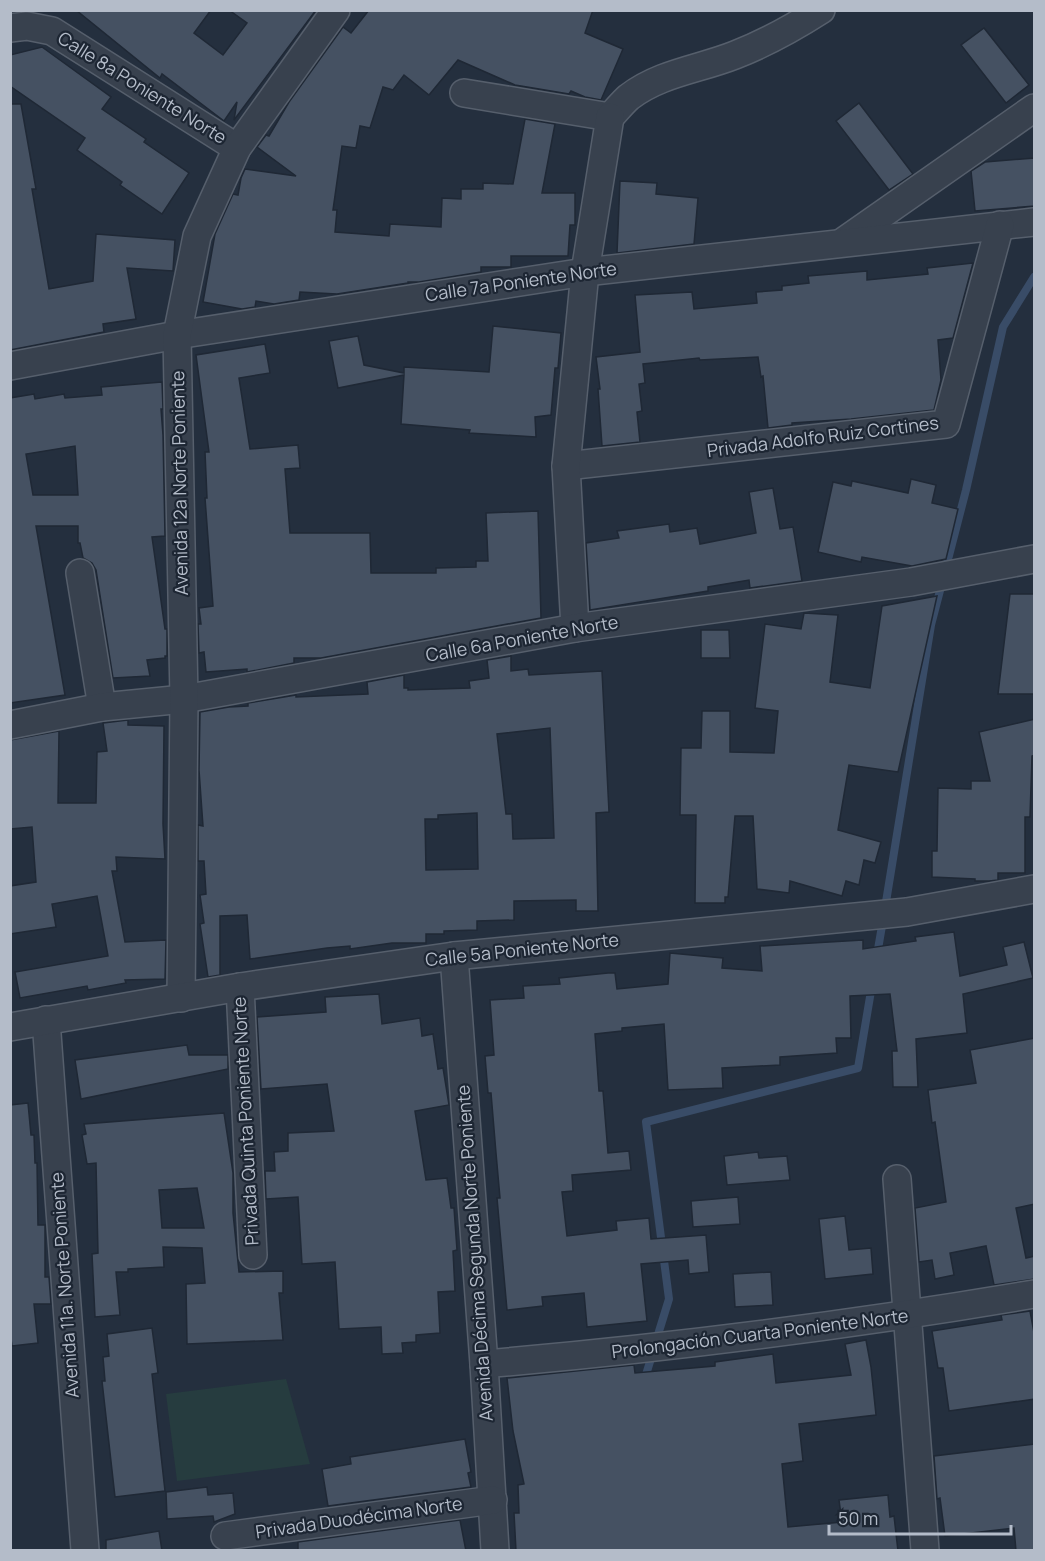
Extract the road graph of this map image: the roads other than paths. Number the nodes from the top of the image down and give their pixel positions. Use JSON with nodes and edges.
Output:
{"nodes":[{"id":1,"x":336,"y":10,"type":"edge"},
{"id":2,"x":821,"y":10,"type":"edge"},
{"id":3,"x":10,"y":28,"type":"edge"},
{"id":4,"x":464,"y":93,"type":"dead end"},
{"id":5,"x":1035,"y":108,"type":"edge"},
{"id":6,"x":610,"y":117,"type":"junction"},
{"id":7,"x":237,"y":148,"type":"junction"},
{"id":8,"x":1018,"y":224,"type":"edge"},
{"id":9,"x":840,"y":243,"type":"junction"},
{"id":10,"x":585,"y":272,"type":"junction"},
{"id":11,"x":177,"y":335,"type":"junction"},
{"id":12,"x":10,"y":366,"type":"edge"},
{"id":13,"x":566,"y":466,"type":"junction"},
{"id":14,"x":1035,"y":559,"type":"edge"},
{"id":15,"x":80,"y":573,"type":"dead end"},
{"id":16,"x":575,"y":628,"type":"junction"},
{"id":17,"x":184,"y":699,"type":"junction"},
{"id":18,"x":102,"y":707,"type":"junction"},
{"id":19,"x":10,"y":725,"type":"edge"},
{"id":20,"x":1035,"y":889,"type":"edge"},
{"id":21,"x":454,"y":956,"type":"junction"},
{"id":22,"x":240,"y":987,"type":"junction"},
{"id":23,"x":181,"y":998,"type":"junction"},
{"id":24,"x":46,"y":1020,"type":"junction"},
{"id":25,"x":10,"y":1027,"type":"edge"},
{"id":26,"x":897,"y":1179,"type":"dead end"},
{"id":27,"x":253,"y":1255,"type":"dead end"},
{"id":28,"x":1035,"y":1294,"type":"edge"},
{"id":29,"x":908,"y":1315,"type":"junction"},
{"id":30,"x":484,"y":1364,"type":"junction"},
{"id":31,"x":492,"y":1500,"type":"junction"},
{"id":32,"x":225,"y":1536,"type":"dead end"},
{"id":33,"x":85,"y":1551,"type":"edge"},
{"id":34,"x":495,"y":1551,"type":"edge"},
{"id":35,"x":925,"y":1551,"type":"edge"}],
"edges":[{"from":1,"to":7,"type":"street","name":"Avenida 12a Norte Poniente"},
{"from":2,"to":6,"type":"street"},
{"from":3,"to":7,"type":"street","name":"Calle 8a Poniente Norte"},
{"from":4,"to":6,"type":"street"},
{"from":5,"to":9,"type":"street"},
{"from":6,"to":10,"type":"street"},
{"from":7,"to":11,"type":"street","name":"Avenida 12a Norte Poniente"},
{"from":8,"to":9,"type":"street","name":"Calle 7a Poniente Norte"},
{"from":8,"to":13,"type":"street","name":"Privada Adolfo Ruiz Cortines"},
{"from":9,"to":10,"type":"street","name":"Calle 7a Poniente Norte"},
{"from":10,"to":11,"type":"street","name":"Calle 7a Poniente Norte"},
{"from":10,"to":13,"type":"street"},
{"from":11,"to":12,"type":"street","name":"Calle 7a Poniente Norte"},
{"from":11,"to":17,"type":"street","name":"Avenida 12a Norte Poniente"},
{"from":13,"to":16,"type":"street"},
{"from":14,"to":16,"type":"street","name":"Calle 6a Poniente Norte"},
{"from":15,"to":18,"type":"street"},
{"from":16,"to":17,"type":"street","name":"Calle 6a Poniente Norte"},
{"from":17,"to":18,"type":"street","name":"Calle 6a Poniente Norte"},
{"from":17,"to":23,"type":"street","name":"Avenida 12a Norte Poniente"},
{"from":18,"to":19,"type":"street","name":"Calle 6a Poniente Norte"},
{"from":20,"to":21,"type":"street","name":"Calle 5a Poniente Norte"},
{"from":21,"to":22,"type":"street","name":"Calle 5a Poniente Norte"},
{"from":21,"to":30,"type":"street","name":"Avenida Décima Segunda Norte Poniente"},
{"from":22,"to":23,"type":"street","name":"Calle 5a Poniente Norte"},
{"from":22,"to":27,"type":"street","name":"Privada Quinta Poniente Norte"},
{"from":23,"to":24,"type":"street","name":"Calle 5a Poniente Norte"},
{"from":24,"to":25,"type":"street","name":"Calle 5a Poniente Norte"},
{"from":24,"to":33,"type":"street","name":"Avenida 11a. Norte Poniente"},
{"from":26,"to":29,"type":"street"},
{"from":28,"to":29,"type":"street","name":"Prolongación Cuarta Poniente Norte"},
{"from":29,"to":30,"type":"street","name":"Prolongación Cuarta Poniente Norte"},
{"from":29,"to":35,"type":"street"},
{"from":30,"to":31,"type":"street","name":"Avenida Décima Segunda Norte Poniente"},
{"from":31,"to":32,"type":"street","name":"Privada Duodécima Norte"},
{"from":31,"to":34,"type":"street","name":"Avenida Décima Segunda Norte Poniente"}]}
